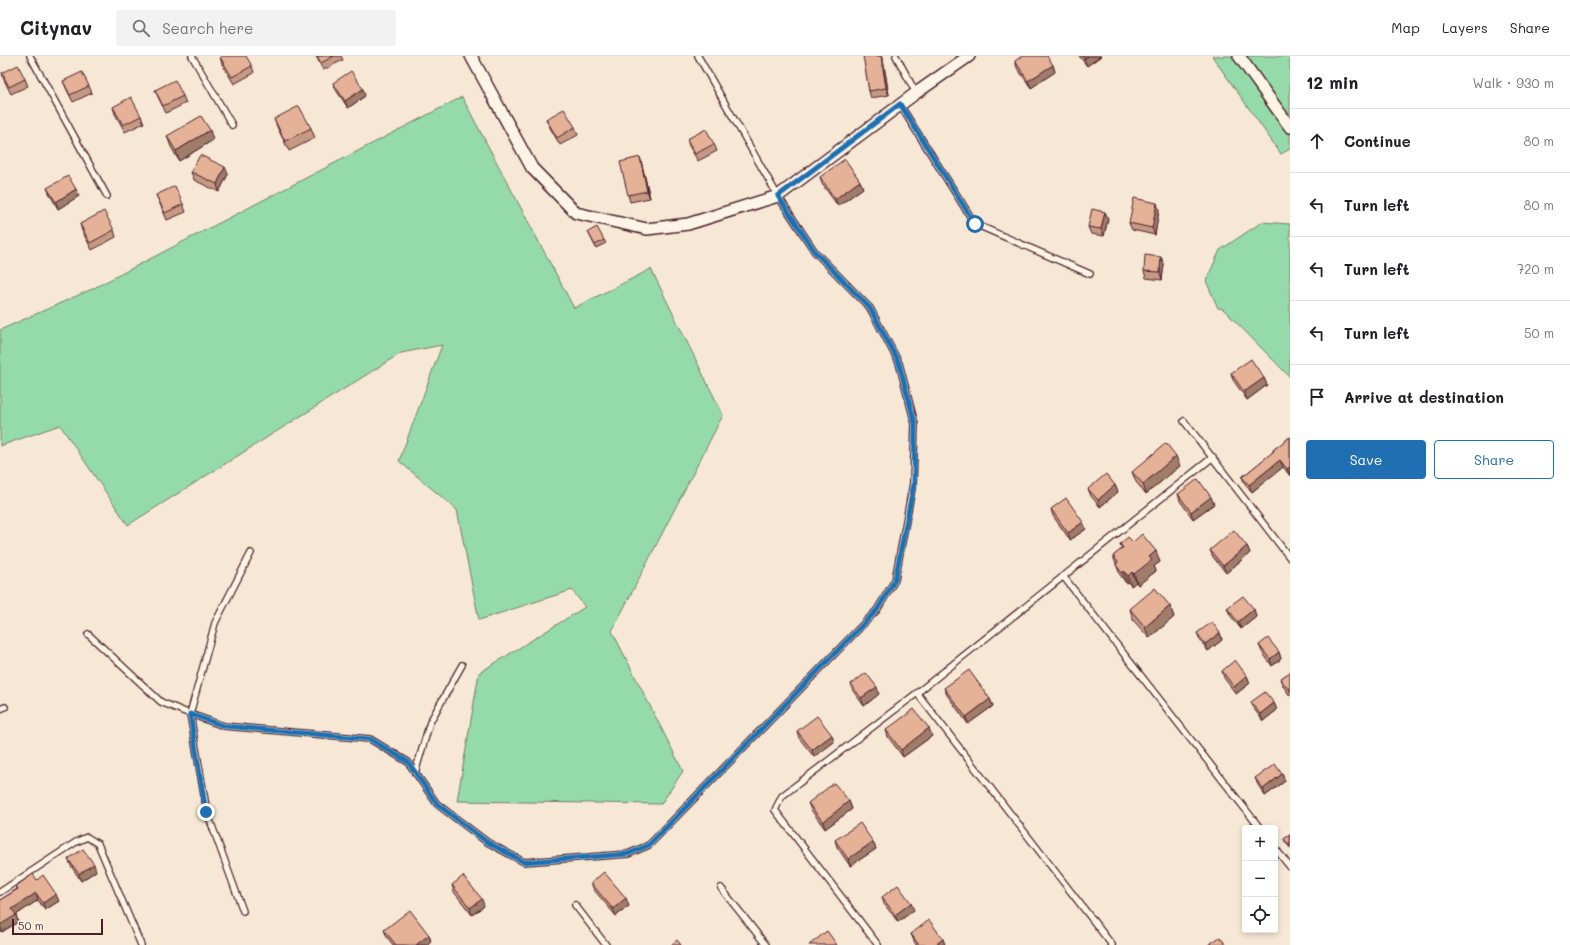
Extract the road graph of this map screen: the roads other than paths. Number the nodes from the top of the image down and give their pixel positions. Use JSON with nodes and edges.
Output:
{"nodes":[{"id":1,"x":30,"y":56,"type":"edge"},
{"id":2,"x":192,"y":56,"type":"edge"},
{"id":3,"x":471,"y":56,"type":"edge"},
{"id":4,"x":698,"y":56,"type":"edge"},
{"id":5,"x":896,"y":56,"type":"edge"},
{"id":6,"x":969,"y":56,"type":"edge"},
{"id":7,"x":1239,"y":56,"type":"edge"},
{"id":8,"x":916,"y":93,"type":"junction"},
{"id":9,"x":900,"y":104,"type":"junction"},
{"id":10,"x":232,"y":125,"type":"dead end"},
{"id":11,"x":1290,"y":127,"type":"edge"},
{"id":12,"x":107,"y":196,"type":"dead end"},
{"id":13,"x":778,"y":196,"type":"junction"},
{"id":14,"x":1090,"y":274,"type":"dead end"},
{"id":15,"x":1184,"y":421,"type":"dead end"},
{"id":16,"x":1213,"y":456,"type":"junction"},
{"id":17,"x":251,"y":552,"type":"dead end"},
{"id":18,"x":1290,"y":558,"type":"edge"},
{"id":19,"x":1063,"y":576,"type":"junction"},
{"id":20,"x":88,"y":634,"type":"dead end"},
{"id":21,"x":462,"y":665,"type":"dead end"},
{"id":22,"x":917,"y":693,"type":"junction"},
{"id":23,"x":190,"y":714,"type":"junction"},
{"id":24,"x":415,"y":773,"type":"junction"},
{"id":25,"x":1258,"y":825,"type":"edge"},
{"id":26,"x":1278,"y":852,"type":"edge"},
{"id":27,"x":1290,"y":867,"type":"edge"},
{"id":28,"x":721,"y":888,"type":"dead end"},
{"id":29,"x":0,"y":892,"type":"edge"},
{"id":30,"x":575,"y":905,"type":"dead end"},
{"id":31,"x":243,"y":911,"type":"dead end"},
{"id":32,"x":141,"y":945,"type":"edge"},
{"id":33,"x":606,"y":945,"type":"edge"},
{"id":34,"x":766,"y":945,"type":"edge"},
{"id":35,"x":878,"y":945,"type":"edge"},
{"id":36,"x":1112,"y":945,"type":"edge"}],
"edges":[{"from":1,"to":12,"type":"lane"},
{"from":2,"to":10,"type":"lane"},
{"from":3,"to":13,"type":"street"},
{"from":4,"to":13,"type":"lane"},
{"from":5,"to":8,"type":"lane"},
{"from":6,"to":8,"type":"street"},
{"from":7,"to":11,"type":"street"},
{"from":8,"to":9,"type":"street"},
{"from":9,"to":13,"type":"street"},
{"from":9,"to":14,"type":"lane"},
{"from":13,"to":24,"type":"lane"},
{"from":15,"to":16,"type":"lane"},
{"from":16,"to":18,"type":"lane"},
{"from":16,"to":19,"type":"lane"},
{"from":17,"to":23,"type":"lane"},
{"from":19,"to":22,"type":"lane"},
{"from":19,"to":25,"type":"lane"},
{"from":20,"to":23,"type":"lane"},
{"from":21,"to":24,"type":"lane"},
{"from":22,"to":35,"type":"lane"},
{"from":22,"to":36,"type":"lane"},
{"from":23,"to":24,"type":"lane"},
{"from":23,"to":31,"type":"lane"},
{"from":26,"to":27,"type":"lane"},
{"from":28,"to":34,"type":"lane"},
{"from":29,"to":32,"type":"lane"},
{"from":30,"to":33,"type":"lane"}]}
